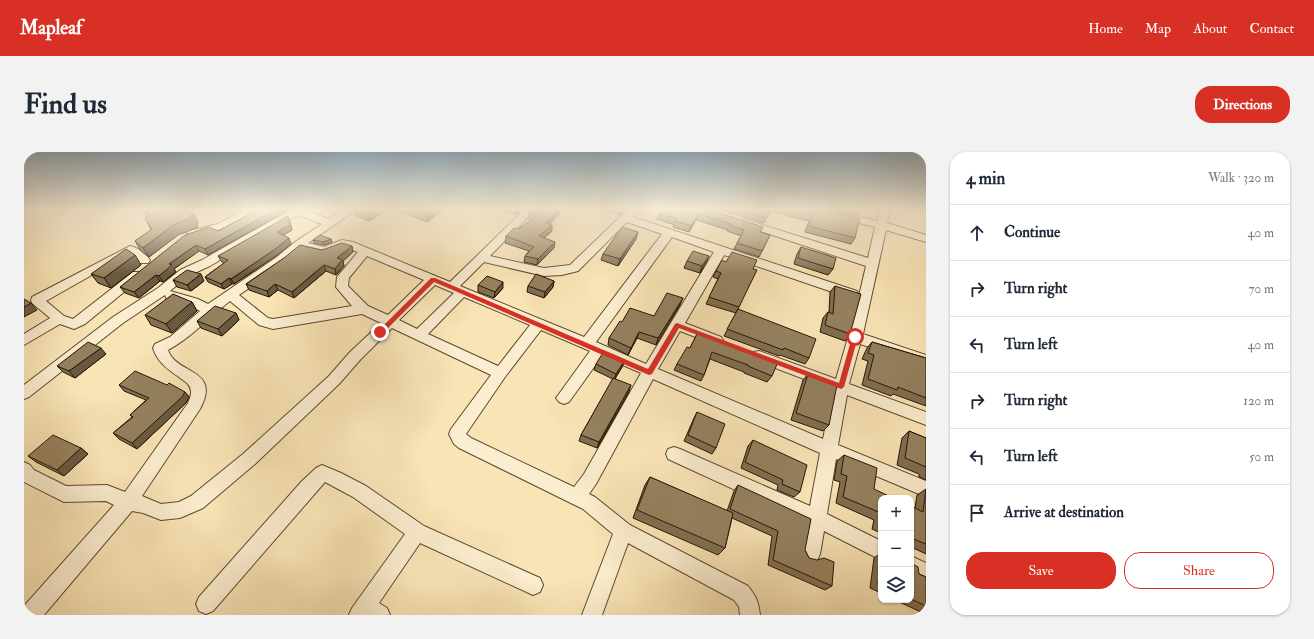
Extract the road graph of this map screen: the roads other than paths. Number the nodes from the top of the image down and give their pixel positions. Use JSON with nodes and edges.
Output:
{"nodes":[{"id":1,"x":201,"y":231,"type":"edge"},
{"id":2,"x":260,"y":231,"type":"edge"},
{"id":3,"x":318,"y":231,"type":"edge"},
{"id":4,"x":509,"y":231,"type":"edge"},
{"id":5,"x":612,"y":231,"type":"edge"},
{"id":6,"x":662,"y":231,"type":"edge"},
{"id":7,"x":771,"y":231,"type":"edge"},
{"id":8,"x":880,"y":231,"type":"edge"},
{"id":9,"x":897,"y":231,"type":"edge"},
{"id":10,"x":669,"y":233,"type":"junction"},
{"id":11,"x":183,"y":238,"type":"edge"},
{"id":12,"x":926,"y":239,"type":"edge"},
{"id":13,"x":299,"y":244,"type":"junction"},
{"id":14,"x":721,"y":250,"type":"junction"},
{"id":15,"x":365,"y":251,"type":"junction"},
{"id":16,"x":481,"y":258,"type":"junction"},
{"id":17,"x":873,"y":264,"type":"junction"},
{"id":18,"x":433,"y":279,"type":"junction"},
{"id":19,"x":457,"y":290,"type":"junction"},
{"id":20,"x":162,"y":291,"type":"junction"},
{"id":21,"x":231,"y":295,"type":"junction"},
{"id":22,"x":865,"y":298,"type":"junction"},
{"id":23,"x":363,"y":309,"type":"junction"},
{"id":24,"x":209,"y":310,"type":"junction"},
{"id":25,"x":59,"y":319,"type":"junction"},
{"id":26,"x":390,"y":322,"type":"junction"},
{"id":27,"x":538,"y":324,"type":"junction"},
{"id":28,"x":677,"y":325,"type":"junction"},
{"id":29,"x":419,"y":335,"type":"junction"},
{"id":30,"x":855,"y":337,"type":"junction"},
{"id":31,"x":24,"y":340,"type":"edge"},
{"id":32,"x":729,"y":345,"type":"edge"},
{"id":33,"x":593,"y":347,"type":"junction"},
{"id":34,"x":744,"y":350,"type":"edge"},
{"id":35,"x":926,"y":360,"type":"edge"},
{"id":36,"x":649,"y":372,"type":"junction"},
{"id":37,"x":500,"y":373,"type":"junction"},
{"id":38,"x":841,"y":387,"type":"junction"},
{"id":39,"x":24,"y":393,"type":"edge"},
{"id":40,"x":564,"y":398,"type":"dead end"},
{"id":41,"x":926,"y":419,"type":"edge"},
{"id":42,"x":829,"y":449,"type":"junction"},
{"id":43,"x":674,"y":454,"type":"dead end"},
{"id":44,"x":24,"y":470,"type":"edge"},
{"id":45,"x":926,"y":489,"type":"edge"},
{"id":46,"x":577,"y":497,"type":"junction"},
{"id":47,"x":128,"y":502,"type":"junction"},
{"id":48,"x":816,"y":518,"type":"junction"},
{"id":49,"x":623,"y":531,"type":"junction"},
{"id":50,"x":417,"y":532,"type":"junction"},
{"id":51,"x":878,"y":549,"type":"edge"},
{"id":52,"x":810,"y":554,"type":"dead end"},
{"id":53,"x":913,"y":567,"type":"edge"},
{"id":54,"x":926,"y":574,"type":"edge"},
{"id":55,"x":533,"y":585,"type":"dead end"},
{"id":56,"x":206,"y":604,"type":"dead end"},
{"id":57,"x":30,"y":610,"type":"edge"},
{"id":58,"x":368,"y":612,"type":"edge"},
{"id":59,"x":592,"y":615,"type":"edge"},
{"id":60,"x":750,"y":615,"type":"edge"}],
"edges":[{"from":1,"to":11,"type":"street"},
{"from":2,"to":20,"type":"street"},
{"from":3,"to":13,"type":"street"},
{"from":4,"to":16,"type":"street"},
{"from":5,"to":16,"type":"street"},
{"from":6,"to":10,"type":"street"},
{"from":7,"to":17,"type":"street"},
{"from":8,"to":17,"type":"street"},
{"from":9,"to":12,"type":"street"},
{"from":10,"to":14,"type":"street"},
{"from":10,"to":33,"type":"street"},
{"from":13,"to":15,"type":"street"},
{"from":13,"to":21,"type":"street"},
{"from":14,"to":22,"type":"street"},
{"from":14,"to":28,"type":"street"},
{"from":15,"to":18,"type":"street"},
{"from":15,"to":23,"type":"street"},
{"from":16,"to":19,"type":"street"},
{"from":17,"to":22,"type":"street"},
{"from":18,"to":19,"type":"street"},
{"from":18,"to":26,"type":"street"},
{"from":19,"to":27,"type":"street"},
{"from":19,"to":29,"type":"street"},
{"from":20,"to":24,"type":"street"},
{"from":20,"to":39,"type":"street"},
{"from":21,"to":23,"type":"street"},
{"from":21,"to":24,"type":"street"},
{"from":22,"to":30,"type":"street"},
{"from":23,"to":26,"type":"street"},
{"from":24,"to":47,"type":"street"},
{"from":25,"to":25,"type":"street"},
{"from":25,"to":31,"type":"street"},
{"from":26,"to":29,"type":"street"},
{"from":26,"to":47,"type":"street"},
{"from":27,"to":33,"type":"street"},
{"from":27,"to":37,"type":"street"},
{"from":28,"to":32,"type":"street"},
{"from":28,"to":36,"type":"street"},
{"from":29,"to":37,"type":"street"},
{"from":30,"to":35,"type":"street"},
{"from":30,"to":38,"type":"street"},
{"from":33,"to":36,"type":"street"},
{"from":33,"to":40,"type":"street"},
{"from":34,"to":38,"type":"street"},
{"from":36,"to":42,"type":"street"},
{"from":36,"to":46,"type":"street"},
{"from":37,"to":46,"type":"street"},
{"from":38,"to":41,"type":"street"},
{"from":38,"to":42,"type":"street"},
{"from":42,"to":45,"type":"street"},
{"from":42,"to":48,"type":"street"},
{"from":43,"to":48,"type":"street"},
{"from":44,"to":47,"type":"street"},
{"from":46,"to":49,"type":"street"},
{"from":47,"to":57,"type":"street"},
{"from":48,"to":51,"type":"street"},
{"from":48,"to":52,"type":"street"},
{"from":49,"to":59,"type":"street"},
{"from":49,"to":60,"type":"street"},
{"from":50,"to":55,"type":"street"},
{"from":50,"to":56,"type":"street"},
{"from":50,"to":58,"type":"street"},
{"from":53,"to":54,"type":"street"}]}
